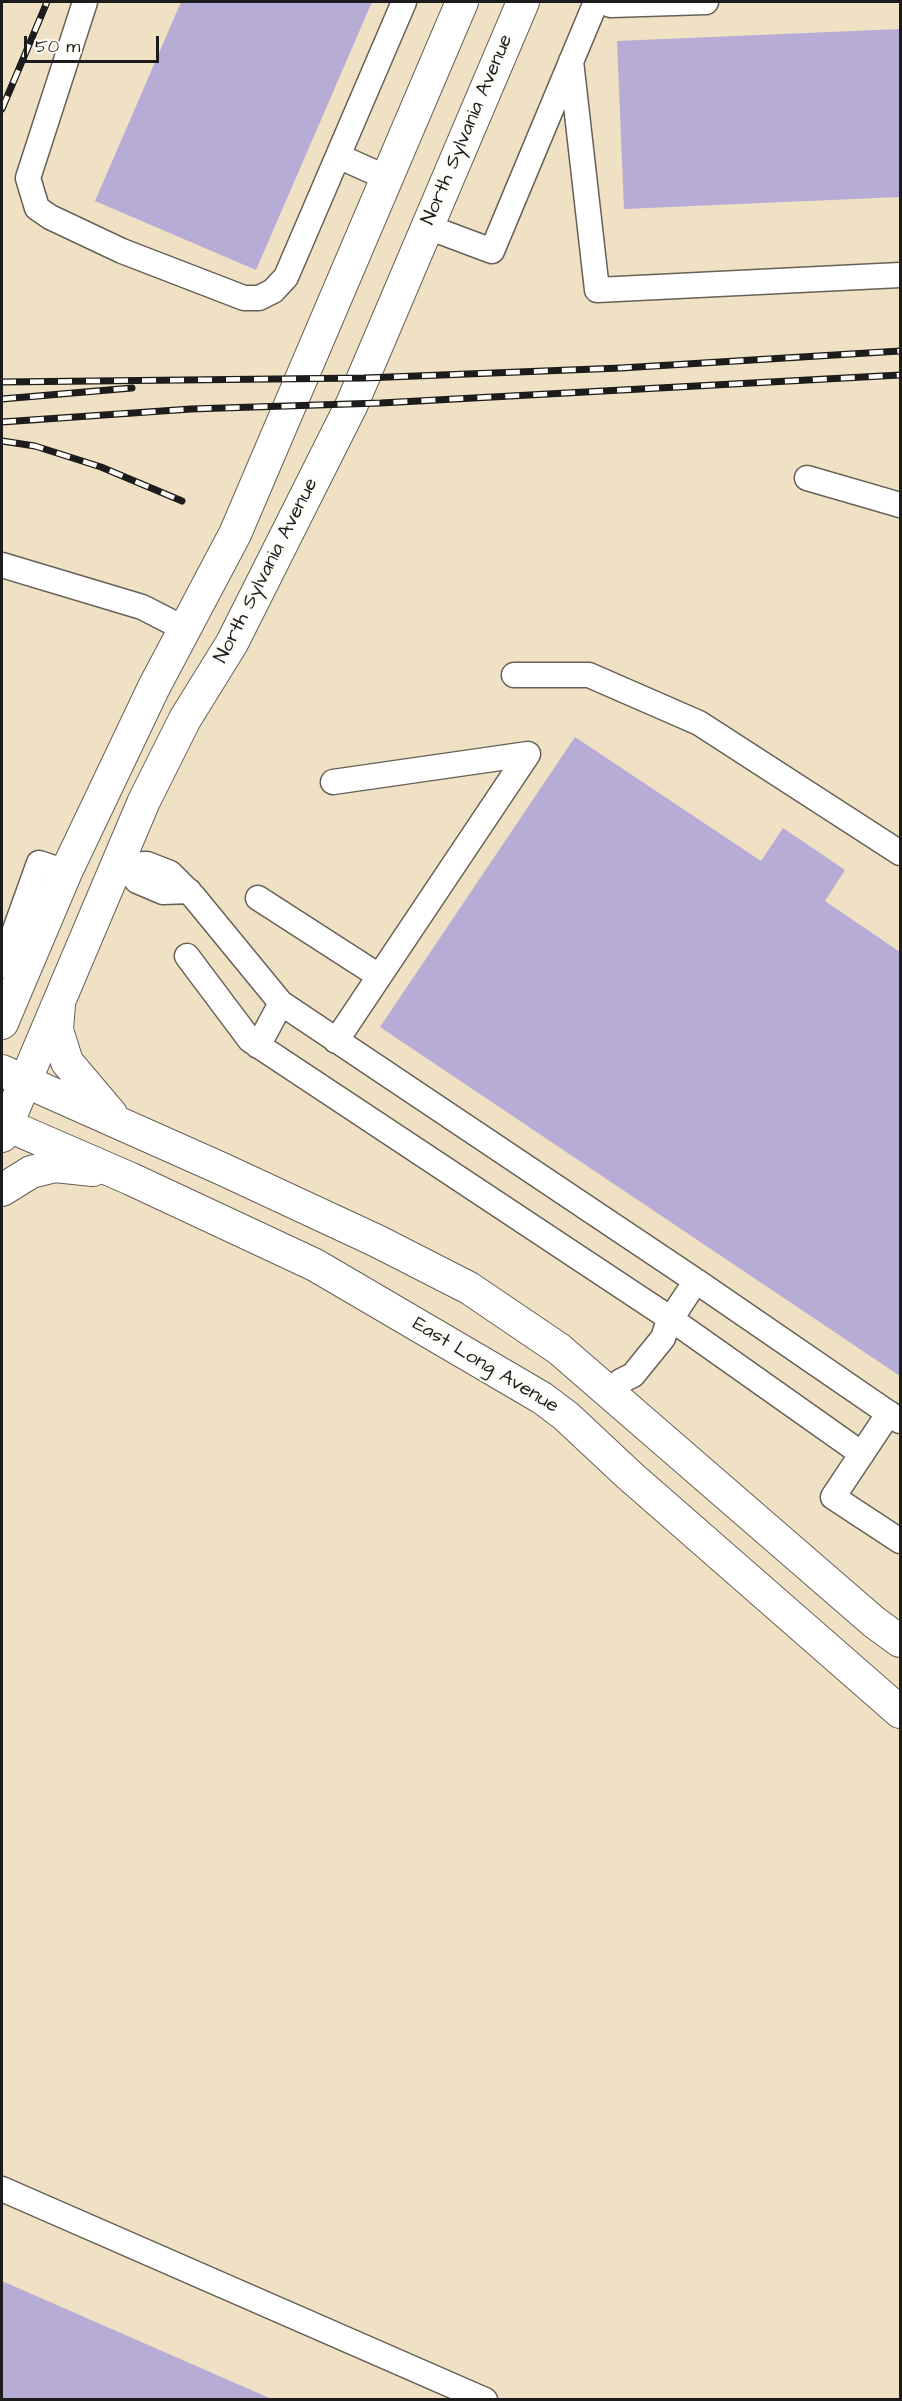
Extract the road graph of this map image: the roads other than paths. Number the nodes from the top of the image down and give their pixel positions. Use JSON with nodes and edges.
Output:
{"nodes":[{"id":1,"x":85,"y":2,"type":"edge"},
{"id":2,"x":404,"y":2,"type":"edge"},
{"id":3,"x":462,"y":2,"type":"edge"},
{"id":4,"x":523,"y":2,"type":"edge"},
{"id":5,"x":596,"y":2,"type":"edge"},
{"id":6,"x":603,"y":2,"type":"edge"},
{"id":7,"x":706,"y":2,"type":"edge"},
{"id":8,"x":571,"y":61,"type":"junction"},
{"id":9,"x":338,"y":156,"type":"junction"},
{"id":10,"x":387,"y":178,"type":"junction"},
{"id":11,"x":428,"y":226,"type":"junction"},
{"id":12,"x":900,"y":274,"type":"edge"},
{"id":13,"x":807,"y":478,"type":"dead end"},
{"id":14,"x":900,"y":505,"type":"edge"},
{"id":15,"x":2,"y":565,"type":"edge"},
{"id":16,"x":185,"y":629,"type":"junction"},
{"id":17,"x":232,"y":643,"type":"junction"},
{"id":18,"x":514,"y":675,"type":"dead end"},
{"id":19,"x":333,"y":782,"type":"dead end"},
{"id":20,"x":900,"y":853,"type":"edge"},
{"id":21,"x":122,"y":863,"type":"junction"},
{"id":22,"x":66,"y":872,"type":"junction"},
{"id":23,"x":258,"y":898,"type":"dead end"},
{"id":24,"x":188,"y":956,"type":"dead end"},
{"id":25,"x":2,"y":966,"type":"edge"},
{"id":26,"x":379,"y":976,"type":"junction"},
{"id":27,"x":60,"y":996,"type":"junction"},
{"id":28,"x":280,"y":1003,"type":"junction"},
{"id":29,"x":2,"y":1023,"type":"edge"},
{"id":30,"x":336,"y":1041,"type":"junction"},
{"id":31,"x":258,"y":1046,"type":"junction"},
{"id":32,"x":13,"y":1076,"type":"edge"},
{"id":33,"x":120,"y":1123,"type":"junction"},
{"id":34,"x":3,"y":1128,"type":"edge"},
{"id":35,"x":130,"y":1179,"type":"junction"},
{"id":36,"x":2,"y":1190,"type":"edge"},
{"id":37,"x":696,"y":1281,"type":"junction"},
{"id":38,"x":670,"y":1321,"type":"junction"},
{"id":39,"x":615,"y":1387,"type":"junction"},
{"id":40,"x":895,"y":1417,"type":"edge"},
{"id":41,"x":577,"y":1426,"type":"junction"},
{"id":42,"x":862,"y":1454,"type":"junction"},
{"id":43,"x":900,"y":1541,"type":"edge"},
{"id":44,"x":900,"y":1641,"type":"edge"},
{"id":45,"x":900,"y":1712,"type":"edge"},
{"id":46,"x":2,"y":2189,"type":"edge"},
{"id":47,"x":485,"y":2400,"type":"edge"}],
"edges":[{"from":1,"to":9,"type":"lane"},
{"from":2,"to":9,"type":"lane"},
{"from":3,"to":10,"type":"main road"},
{"from":4,"to":11,"type":"main road","name":"North Sylvania Avenue"},
{"from":5,"to":8,"type":"lane"},
{"from":6,"to":7,"type":"lane"},
{"from":8,"to":11,"type":"lane"},
{"from":8,"to":12,"type":"lane"},
{"from":9,"to":10,"type":"lane"},
{"from":10,"to":16,"type":"main road"},
{"from":11,"to":17,"type":"main road","name":"North Sylvania Avenue"},
{"from":13,"to":14,"type":"lane"},
{"from":15,"to":16,"type":"lane"},
{"from":16,"to":17,"type":"main road"},
{"from":16,"to":22,"type":"main road"},
{"from":17,"to":21,"type":"main road","name":"North Sylvania Avenue"},
{"from":18,"to":20,"type":"lane"},
{"from":19,"to":26,"type":"lane"},
{"from":21,"to":27,"type":"main road","name":"North Sylvania Avenue"},
{"from":21,"to":28,"type":"lane"},
{"from":22,"to":25,"type":"lane"},
{"from":22,"to":29,"type":"main road"},
{"from":23,"to":26,"type":"lane"},
{"from":24,"to":31,"type":"lane"},
{"from":26,"to":30,"type":"lane"},
{"from":27,"to":32,"type":"main road","name":"North Sylvania Avenue"},
{"from":27,"to":33,"type":"main road"},
{"from":28,"to":30,"type":"lane"},
{"from":28,"to":31,"type":"lane"},
{"from":30,"to":37,"type":"lane"},
{"from":31,"to":38,"type":"lane"},
{"from":32,"to":33,"type":"main road"},
{"from":32,"to":34,"type":"main road","name":"North Sylvania Avenue"},
{"from":33,"to":39,"type":"main road"},
{"from":34,"to":35,"type":"main road","name":"East Long Avenue"},
{"from":35,"to":36,"type":"main road"},
{"from":35,"to":41,"type":"main road","name":"East Long Avenue"},
{"from":37,"to":38,"type":"lane"},
{"from":37,"to":40,"type":"lane"},
{"from":38,"to":39,"type":"lane"},
{"from":38,"to":42,"type":"lane"},
{"from":39,"to":41,"type":"main road"},
{"from":39,"to":44,"type":"main road"},
{"from":40,"to":42,"type":"lane"},
{"from":41,"to":45,"type":"main road","name":"East Long Avenue"},
{"from":42,"to":43,"type":"lane"},
{"from":46,"to":47,"type":"lane"}]}
